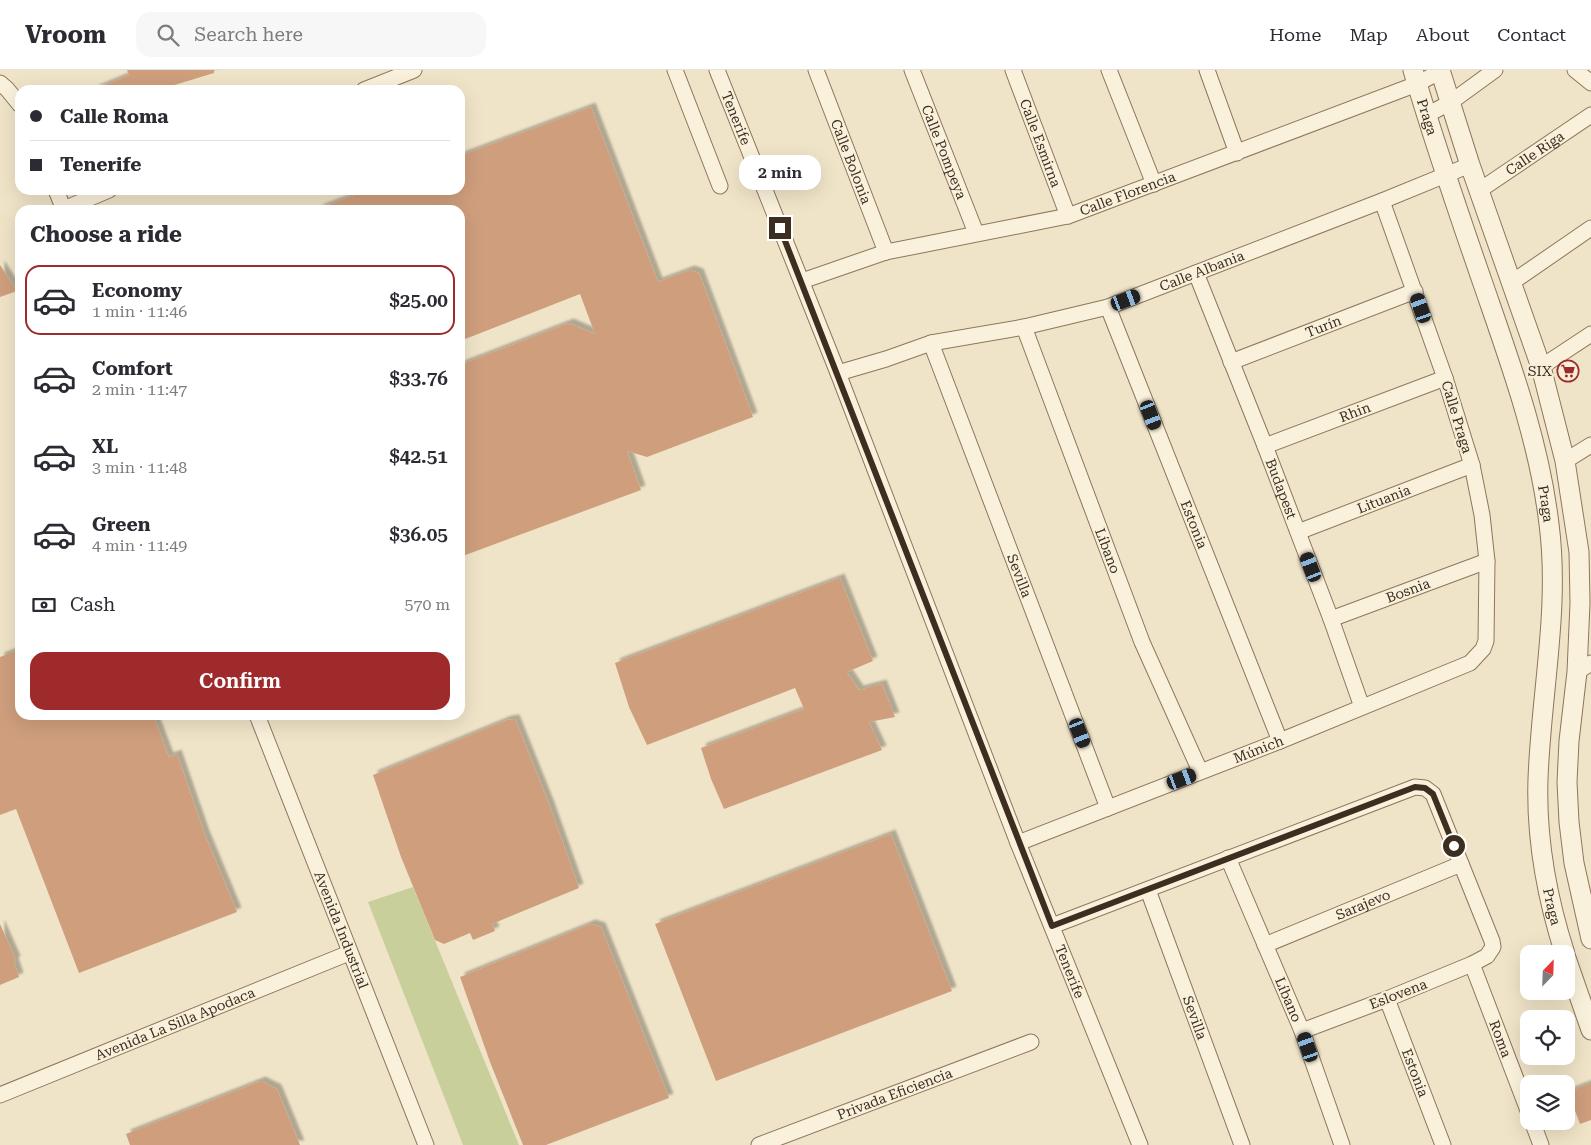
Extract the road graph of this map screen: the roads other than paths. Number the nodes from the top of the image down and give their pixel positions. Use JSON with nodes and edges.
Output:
{"nodes":[{"id":1,"x":414,"y":70,"type":"edge"},
{"id":2,"x":675,"y":70,"type":"edge"},
{"id":3,"x":717,"y":70,"type":"edge"},
{"id":4,"x":816,"y":70,"type":"edge"},
{"id":5,"x":912,"y":70,"type":"edge"},
{"id":6,"x":1013,"y":70,"type":"edge"},
{"id":7,"x":1109,"y":70,"type":"edge"},
{"id":8,"x":1207,"y":70,"type":"edge"},
{"id":9,"x":1495,"y":70,"type":"edge"},
{"id":10,"x":1575,"y":70,"type":"edge"},
{"id":11,"x":1440,"y":71,"type":"edge"},
{"id":12,"x":1415,"y":77,"type":"edge"},
{"id":13,"x":0,"y":83,"type":"edge"},
{"id":14,"x":1591,"y":83,"type":"edge"},
{"id":15,"x":376,"y":85,"type":"edge"},
{"id":16,"x":15,"y":98,"type":"edge"},
{"id":17,"x":1451,"y":102,"type":"junction"},
{"id":18,"x":1427,"y":115,"type":"junction"},
{"id":19,"x":1591,"y":115,"type":"edge"},
{"id":20,"x":1237,"y":153,"type":"junction"},
{"id":21,"x":1470,"y":165,"type":"junction"},
{"id":22,"x":1445,"y":175,"type":"junction"},
{"id":23,"x":1154,"y":184,"type":"junction"},
{"id":24,"x":720,"y":186,"type":"dead end"},
{"id":25,"x":1480,"y":190,"type":"junction"},
{"id":26,"x":98,"y":195,"type":"edge"},
{"id":27,"x":1382,"y":201,"type":"junction"},
{"id":28,"x":75,"y":205,"type":"edge"},
{"id":29,"x":1068,"y":216,"type":"junction"},
{"id":30,"x":1591,"y":228,"type":"edge"},
{"id":31,"x":976,"y":233,"type":"junction"},
{"id":32,"x":886,"y":252,"type":"junction"},
{"id":33,"x":1196,"y":273,"type":"junction"},
{"id":34,"x":802,"y":281,"type":"junction"},
{"id":35,"x":1511,"y":283,"type":"junction"},
{"id":36,"x":1415,"y":291,"type":"junction"},
{"id":37,"x":1108,"y":307,"type":"junction"},
{"id":38,"x":1024,"y":327,"type":"junction"},
{"id":39,"x":1591,"y":334,"type":"edge"},
{"id":40,"x":931,"y":343,"type":"junction"},
{"id":41,"x":1231,"y":362,"type":"junction"},
{"id":42,"x":1541,"y":367,"type":"junction"},
{"id":43,"x":838,"y":373,"type":"junction"},
{"id":44,"x":1445,"y":378,"type":"junction"},
{"id":45,"x":1265,"y":446,"type":"junction"},
{"id":46,"x":1591,"y":446,"type":"edge"},
{"id":47,"x":1565,"y":461,"type":"junction"},
{"id":48,"x":1472,"y":466,"type":"junction"},
{"id":49,"x":1298,"y":532,"type":"junction"},
{"id":50,"x":1487,"y":561,"type":"junction"},
{"id":51,"x":1331,"y":619,"type":"junction"},
{"id":52,"x":1486,"y":641,"type":"joint"},
{"id":53,"x":1584,"y":667,"type":"edge"},
{"id":54,"x":1362,"y":707,"type":"junction"},
{"id":55,"x":259,"y":720,"type":"edge"},
{"id":56,"x":1280,"y":741,"type":"junction"},
{"id":57,"x":1200,"y":771,"type":"junction"},
{"id":58,"x":1108,"y":808,"type":"junction"},
{"id":59,"x":1569,"y":822,"type":"junction"},
{"id":60,"x":1540,"y":825,"type":"junction"},
{"id":61,"x":1018,"y":844,"type":"junction"},
{"id":62,"x":1228,"y":858,"type":"junction"},
{"id":63,"x":1461,"y":864,"type":"junction"},
{"id":64,"x":1148,"y":890,"type":"junction"},
{"id":65,"x":1052,"y":926,"type":"junction"},
{"id":66,"x":1591,"y":940,"type":"edge"},
{"id":67,"x":1266,"y":945,"type":"junction"},
{"id":68,"x":1563,"y":945,"type":"edge"},
{"id":69,"x":349,"y":953,"type":"junction"},
{"id":70,"x":1472,"y":964,"type":"junction"},
{"id":71,"x":1575,"y":984,"type":"edge"},
{"id":72,"x":1387,"y":999,"type":"junction"},
{"id":73,"x":1591,"y":1030,"type":"edge"},
{"id":74,"x":1302,"y":1031,"type":"junction"},
{"id":75,"x":1031,"y":1042,"type":"dead end"},
{"id":76,"x":1520,"y":1089,"type":"edge"},
{"id":77,"x":0,"y":1095,"type":"edge"},
{"id":78,"x":1535,"y":1130,"type":"edge"},
{"id":79,"x":426,"y":1145,"type":"edge"},
{"id":80,"x":759,"y":1145,"type":"edge"},
{"id":81,"x":1140,"y":1145,"type":"edge"},
{"id":82,"x":1242,"y":1145,"type":"edge"},
{"id":83,"x":1342,"y":1145,"type":"edge"},
{"id":84,"x":1443,"y":1145,"type":"edge"},
{"id":85,"x":1541,"y":1145,"type":"edge"}],
"edges":[{"from":1,"to":15,"type":"street"},
{"from":2,"to":24,"type":"street"},
{"from":3,"to":34,"type":"street","name":"Tenerife"},
{"from":4,"to":32,"type":"street","name":"Calle Bolonia"},
{"from":5,"to":31,"type":"street","name":"Calle Pompeya"},
{"from":6,"to":29,"type":"street","name":"Calle Esmirna"},
{"from":7,"to":23,"type":"street"},
{"from":8,"to":20,"type":"street"},
{"from":9,"to":17,"type":"street"},
{"from":10,"to":14,"type":"street"},
{"from":11,"to":12,"type":"street","name":"Calle Florencia"},
{"from":11,"to":17,"type":"street","name":"Praga"},
{"from":12,"to":18,"type":"street","name":"Praga"},
{"from":12,"to":20,"type":"street","name":"Calle Florencia"},
{"from":13,"to":16,"type":"street"},
{"from":17,"to":18,"type":"street"},
{"from":17,"to":21,"type":"street","name":"Praga"},
{"from":18,"to":22,"type":"street","name":"Praga"},
{"from":19,"to":25,"type":"street","name":"Calle Riga"},
{"from":20,"to":23,"type":"street","name":"Calle Florencia"},
{"from":21,"to":22,"type":"street","name":"Calle Albania"},
{"from":21,"to":25,"type":"street","name":"Praga"},
{"from":22,"to":27,"type":"street","name":"Calle Albania"},
{"from":22,"to":60,"type":"street","name":"Praga"},
{"from":23,"to":29,"type":"street","name":"Calle Florencia"},
{"from":25,"to":35,"type":"street","name":"Praga"},
{"from":26,"to":28,"type":"street"},
{"from":27,"to":33,"type":"street","name":"Calle Albania"},
{"from":27,"to":36,"type":"street","name":"Calle Praga"},
{"from":29,"to":31,"type":"street","name":"Calle Florencia"},
{"from":30,"to":35,"type":"street"},
{"from":31,"to":32,"type":"street","name":"Calle Florencia"},
{"from":32,"to":34,"type":"street","name":"Calle Florencia"},
{"from":33,"to":37,"type":"street","name":"Calle Albania"},
{"from":33,"to":41,"type":"street","name":"Budapest"},
{"from":34,"to":43,"type":"street","name":"Tenerife"},
{"from":35,"to":42,"type":"street","name":"Praga"},
{"from":36,"to":41,"type":"street","name":"Turín"},
{"from":36,"to":44,"type":"street","name":"Calle Praga"},
{"from":37,"to":38,"type":"street","name":"Calle Albania"},
{"from":37,"to":56,"type":"street","name":"Estonia"},
{"from":38,"to":40,"type":"street","name":"Calle Albania"},
{"from":38,"to":57,"type":"street","name":"Líbano"},
{"from":39,"to":42,"type":"street"},
{"from":40,"to":43,"type":"street","name":"Calle Albania"},
{"from":40,"to":58,"type":"street","name":"Sevilla"},
{"from":41,"to":45,"type":"street","name":"Budapest"},
{"from":42,"to":47,"type":"street","name":"Praga"},
{"from":43,"to":61,"type":"street","name":"Tenerife"},
{"from":44,"to":45,"type":"street","name":"Rhin"},
{"from":44,"to":48,"type":"street","name":"Calle Praga"},
{"from":45,"to":49,"type":"street","name":"Budapest"},
{"from":46,"to":47,"type":"street"},
{"from":47,"to":53,"type":"street","name":"Praga"},
{"from":48,"to":49,"type":"street","name":"Lituania"},
{"from":48,"to":50,"type":"street","name":"Calle Praga"},
{"from":49,"to":51,"type":"street","name":"Budapest"},
{"from":50,"to":51,"type":"street","name":"Bosnia"},
{"from":50,"to":52,"type":"street","name":"Calle Praga"},
{"from":51,"to":54,"type":"street","name":"Budapest"},
{"from":52,"to":54,"type":"street","name":"Múnich"},
{"from":53,"to":59,"type":"street","name":"Praga"},
{"from":54,"to":56,"type":"street","name":"Múnich"},
{"from":55,"to":69,"type":"street","name":"Avenida Industrial"},
{"from":56,"to":57,"type":"street","name":"Múnich"},
{"from":57,"to":58,"type":"street","name":"Múnich"},
{"from":58,"to":61,"type":"street","name":"Múnich"},
{"from":59,"to":60,"type":"street"},
{"from":59,"to":66,"type":"street","name":"Praga"},
{"from":60,"to":68,"type":"street","name":"Praga"},
{"from":61,"to":65,"type":"street","name":"Tenerife"},
{"from":62,"to":63,"type":"street"},
{"from":62,"to":64,"type":"street"},
{"from":62,"to":67,"type":"street","name":"Líbano"},
{"from":63,"to":67,"type":"street","name":"Sarajevo"},
{"from":63,"to":70,"type":"street","name":"Eslovena"},
{"from":64,"to":65,"type":"street"},
{"from":64,"to":82,"type":"street","name":"Sevilla"},
{"from":65,"to":81,"type":"street","name":"Tenerife"},
{"from":67,"to":74,"type":"street","name":"Líbano"},
{"from":69,"to":77,"type":"street","name":"Avenida La Silla Apodaca"},
{"from":69,"to":79,"type":"street","name":"Avenida Industrial"},
{"from":70,"to":72,"type":"street","name":"Eslovena"},
{"from":70,"to":76,"type":"street","name":"Roma"},
{"from":71,"to":73,"type":"street"},
{"from":72,"to":74,"type":"street","name":"Eslovena"},
{"from":72,"to":84,"type":"street","name":"Estonia"},
{"from":74,"to":83,"type":"street","name":"Líbano"},
{"from":75,"to":80,"type":"street","name":"Privada Eficiencia"},
{"from":78,"to":85,"type":"street"}]}
